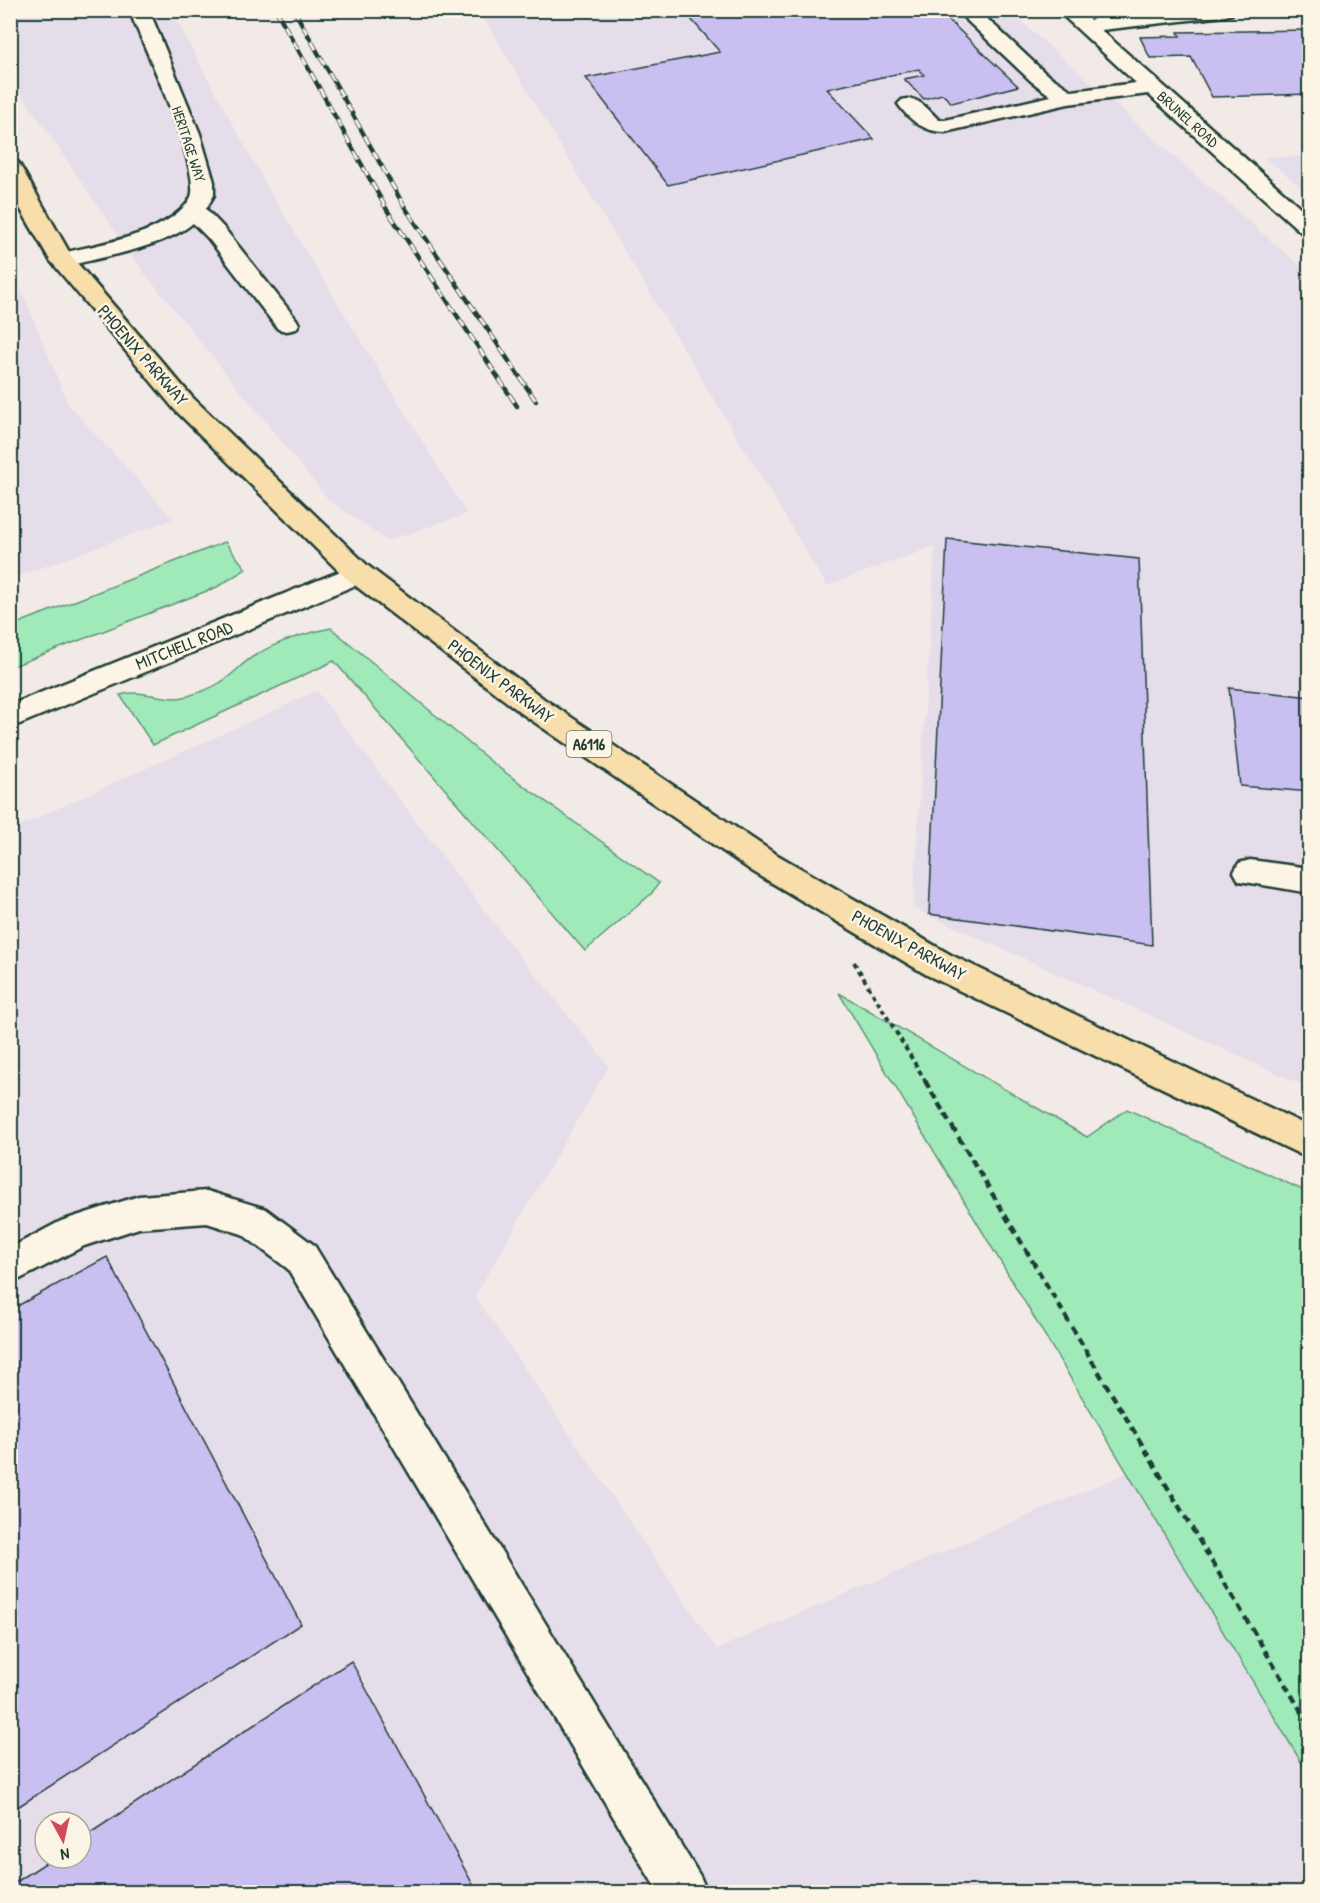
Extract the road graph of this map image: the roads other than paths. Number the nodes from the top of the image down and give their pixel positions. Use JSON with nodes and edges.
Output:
{"nodes":[{"id":1,"x":140,"y":10,"type":"edge"},
{"id":2,"x":966,"y":10,"type":"edge"},
{"id":3,"x":1066,"y":10,"type":"edge"},
{"id":4,"x":1225,"y":10,"type":"edge"},
{"id":5,"x":1086,"y":28,"type":"junction"},
{"id":6,"x":1152,"y":87,"type":"junction"},
{"id":7,"x":1068,"y":98,"type":"junction"},
{"id":8,"x":909,"y":104,"type":"dead end"},
{"id":9,"x":10,"y":167,"type":"edge"},
{"id":10,"x":193,"y":209,"type":"junction"},
{"id":11,"x":1310,"y":228,"type":"edge"},
{"id":12,"x":62,"y":260,"type":"junction"},
{"id":13,"x":287,"y":324,"type":"dead end"},
{"id":14,"x":358,"y":573,"type":"junction"},
{"id":15,"x":10,"y":717,"type":"edge"},
{"id":16,"x":1250,"y":872,"type":"dead end"},
{"id":17,"x":1310,"y":880,"type":"edge"},
{"id":18,"x":1310,"y":1144,"type":"edge"},
{"id":19,"x":10,"y":1267,"type":"edge"},
{"id":20,"x":684,"y":1893,"type":"edge"}],
"edges":[{"from":1,"to":10,"type":"street","name":"HERITAGE WAY"},
{"from":2,"to":7,"type":"street"},
{"from":3,"to":5,"type":"street","name":"BRUNEL ROAD"},
{"from":4,"to":5,"type":"street"},
{"from":5,"to":6,"type":"street","name":"BRUNEL ROAD"},
{"from":6,"to":7,"type":"street"},
{"from":6,"to":11,"type":"street","name":"BRUNEL ROAD"},
{"from":7,"to":8,"type":"street"},
{"from":9,"to":12,"type":"main road","name":"PHOENIX PARKWAY","number":"A6116"},
{"from":10,"to":12,"type":"street","name":"HERITAGE WAY"},
{"from":10,"to":13,"type":"street"},
{"from":12,"to":14,"type":"main road","name":"PHOENIX PARKWAY","number":"A6116"},
{"from":14,"to":15,"type":"street","name":"MITCHELL ROAD"},
{"from":14,"to":18,"type":"main road","name":"PHOENIX PARKWAY","number":"A6116"},
{"from":16,"to":17,"type":"street"},
{"from":19,"to":20,"type":"street"}]}
